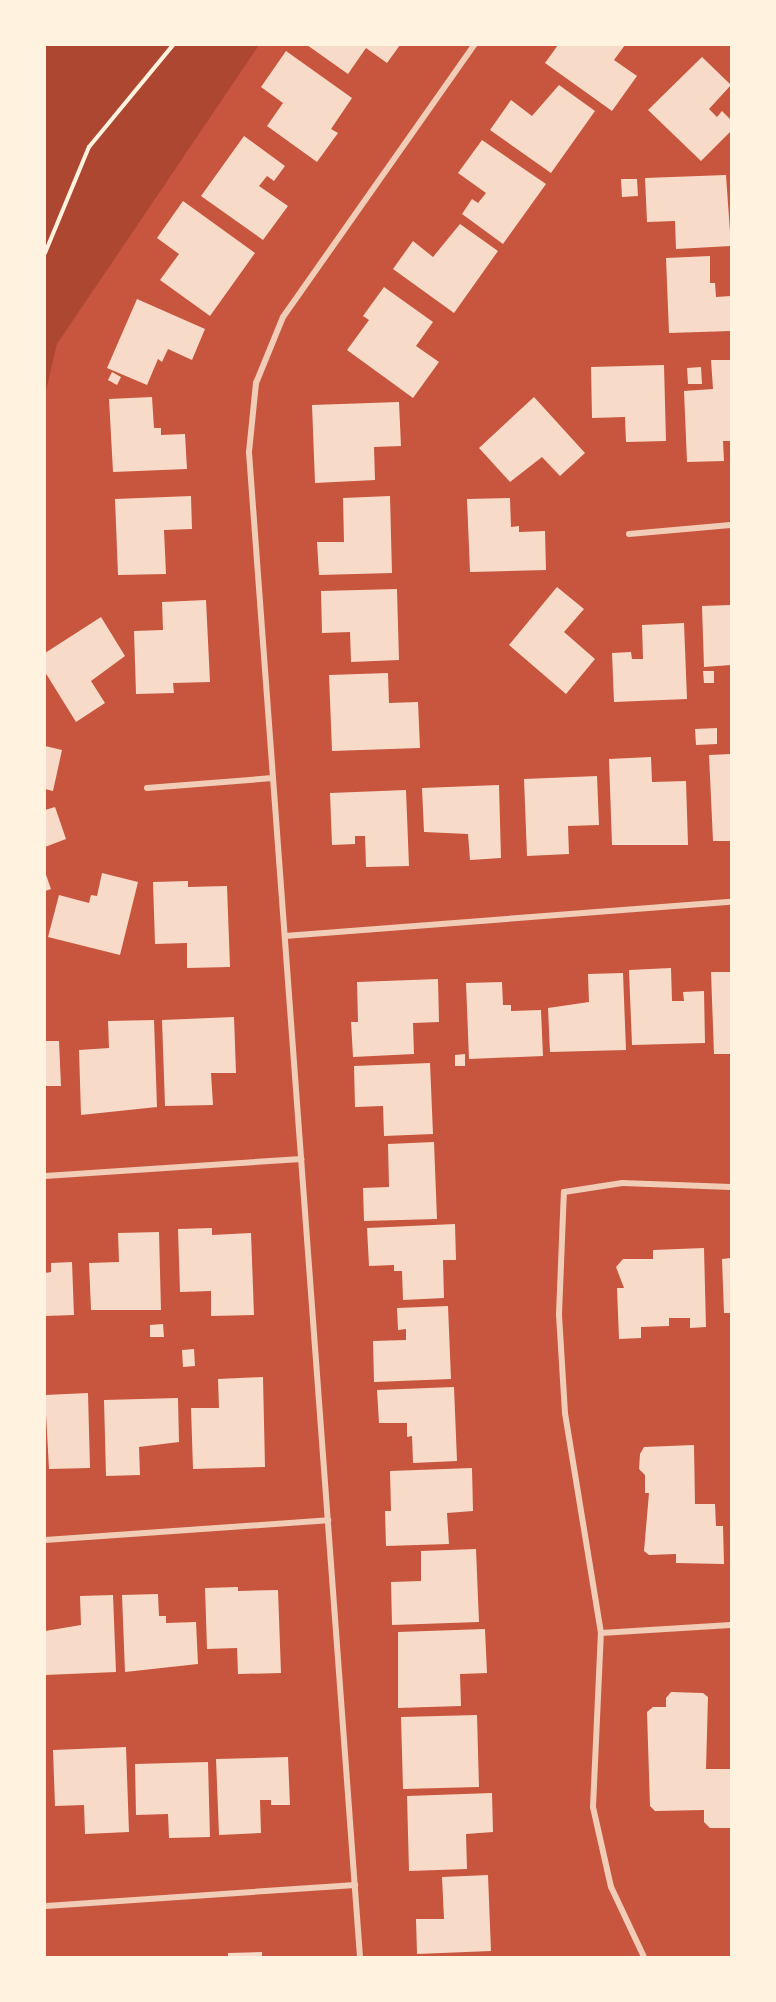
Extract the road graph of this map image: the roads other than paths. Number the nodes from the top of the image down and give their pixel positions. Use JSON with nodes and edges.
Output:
{"nodes":[{"id":1,"x":474,"y":45,"type":"edge"},
{"id":2,"x":731,"y":525,"type":"edge"},
{"id":3,"x":629,"y":534,"type":"dead end"},
{"id":4,"x":273,"y":778,"type":"junction"},
{"id":5,"x":147,"y":788,"type":"dead end"},
{"id":6,"x":731,"y":902,"type":"edge"},
{"id":7,"x":285,"y":936,"type":"junction"},
{"id":8,"x":302,"y":1159,"type":"junction"},
{"id":9,"x":45,"y":1176,"type":"edge"},
{"id":10,"x":731,"y":1187,"type":"edge"},
{"id":11,"x":328,"y":1520,"type":"junction"},
{"id":12,"x":45,"y":1540,"type":"edge"},
{"id":13,"x":731,"y":1625,"type":"edge"},
{"id":14,"x":601,"y":1633,"type":"junction"},
{"id":15,"x":355,"y":1885,"type":"junction"},
{"id":16,"x":46,"y":1906,"type":"edge"},
{"id":17,"x":360,"y":1957,"type":"edge"},
{"id":18,"x":644,"y":1957,"type":"edge"}],
"edges":[{"from":1,"to":4,"type":"street"},
{"from":2,"to":3,"type":"street"},
{"from":4,"to":5,"type":"street"},
{"from":4,"to":7,"type":"street"},
{"from":6,"to":7,"type":"street"},
{"from":7,"to":8,"type":"street"},
{"from":8,"to":9,"type":"street"},
{"from":8,"to":11,"type":"street"},
{"from":10,"to":14,"type":"street"},
{"from":11,"to":12,"type":"street"},
{"from":11,"to":15,"type":"street"},
{"from":13,"to":14,"type":"street"},
{"from":14,"to":18,"type":"street"},
{"from":15,"to":16,"type":"street"},
{"from":15,"to":17,"type":"street"}]}
